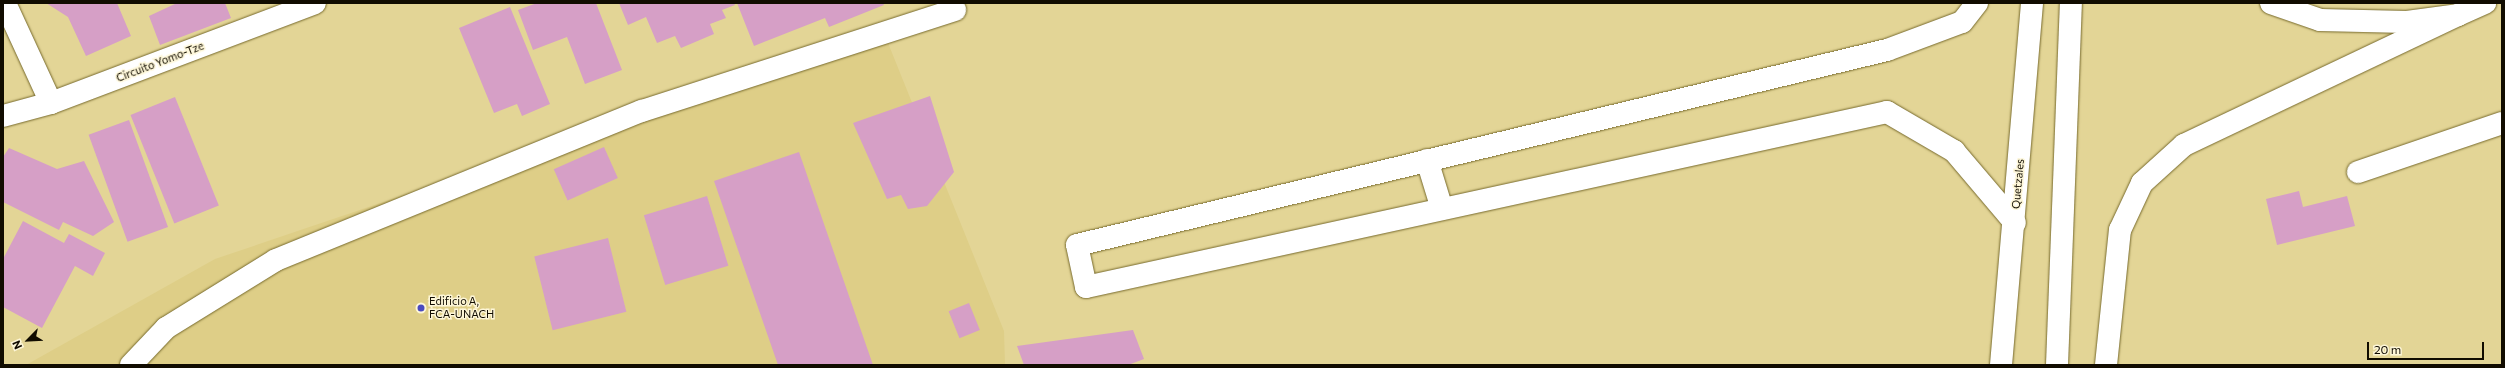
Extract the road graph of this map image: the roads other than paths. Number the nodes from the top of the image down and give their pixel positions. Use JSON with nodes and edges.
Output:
{"nodes":[{"id":1,"x":5,"y":3,"type":"edge"},
{"id":2,"x":315,"y":3,"type":"edge"},
{"id":3,"x":1977,"y":3,"type":"edge"},
{"id":4,"x":2032,"y":3,"type":"edge"},
{"id":5,"x":2071,"y":3,"type":"edge"},
{"id":6,"x":2271,"y":3,"type":"edge"},
{"id":7,"x":2485,"y":3,"type":"edge"},
{"id":8,"x":955,"y":10,"type":"dead end"},
{"id":9,"x":2458,"y":15,"type":"junction"},
{"id":10,"x":52,"y":103,"type":"junction"},
{"id":11,"x":3,"y":116,"type":"edge"},
{"id":12,"x":2502,"y":123,"type":"edge"},
{"id":13,"x":1427,"y":160,"type":"junction"},
{"id":14,"x":2358,"y":172,"type":"dead end"},
{"id":15,"x":1442,"y":209,"type":"junction"},
{"id":16,"x":2015,"y":223,"type":"junction"},
{"id":17,"x":131,"y":365,"type":"edge"},
{"id":18,"x":2001,"y":365,"type":"edge"},
{"id":19,"x":2057,"y":365,"type":"edge"},
{"id":20,"x":2106,"y":365,"type":"edge"}],
"edges":[{"from":1,"to":10,"type":"street"},
{"from":2,"to":10,"type":"street","name":"Circuito Yomo-Tze"},
{"from":3,"to":13,"type":"street"},
{"from":4,"to":16,"type":"street","name":"Quetzales"},
{"from":5,"to":19,"type":"street"},
{"from":6,"to":9,"type":"street"},
{"from":7,"to":9,"type":"street"},
{"from":8,"to":17,"type":"street"},
{"from":9,"to":20,"type":"street"},
{"from":10,"to":11,"type":"street","name":"Circuito Yomo-Tze"},
{"from":12,"to":14,"type":"street"},
{"from":13,"to":15,"type":"street"},
{"from":13,"to":15,"type":"street"},
{"from":15,"to":16,"type":"street"},
{"from":16,"to":18,"type":"street","name":"Quetzales"}]}
